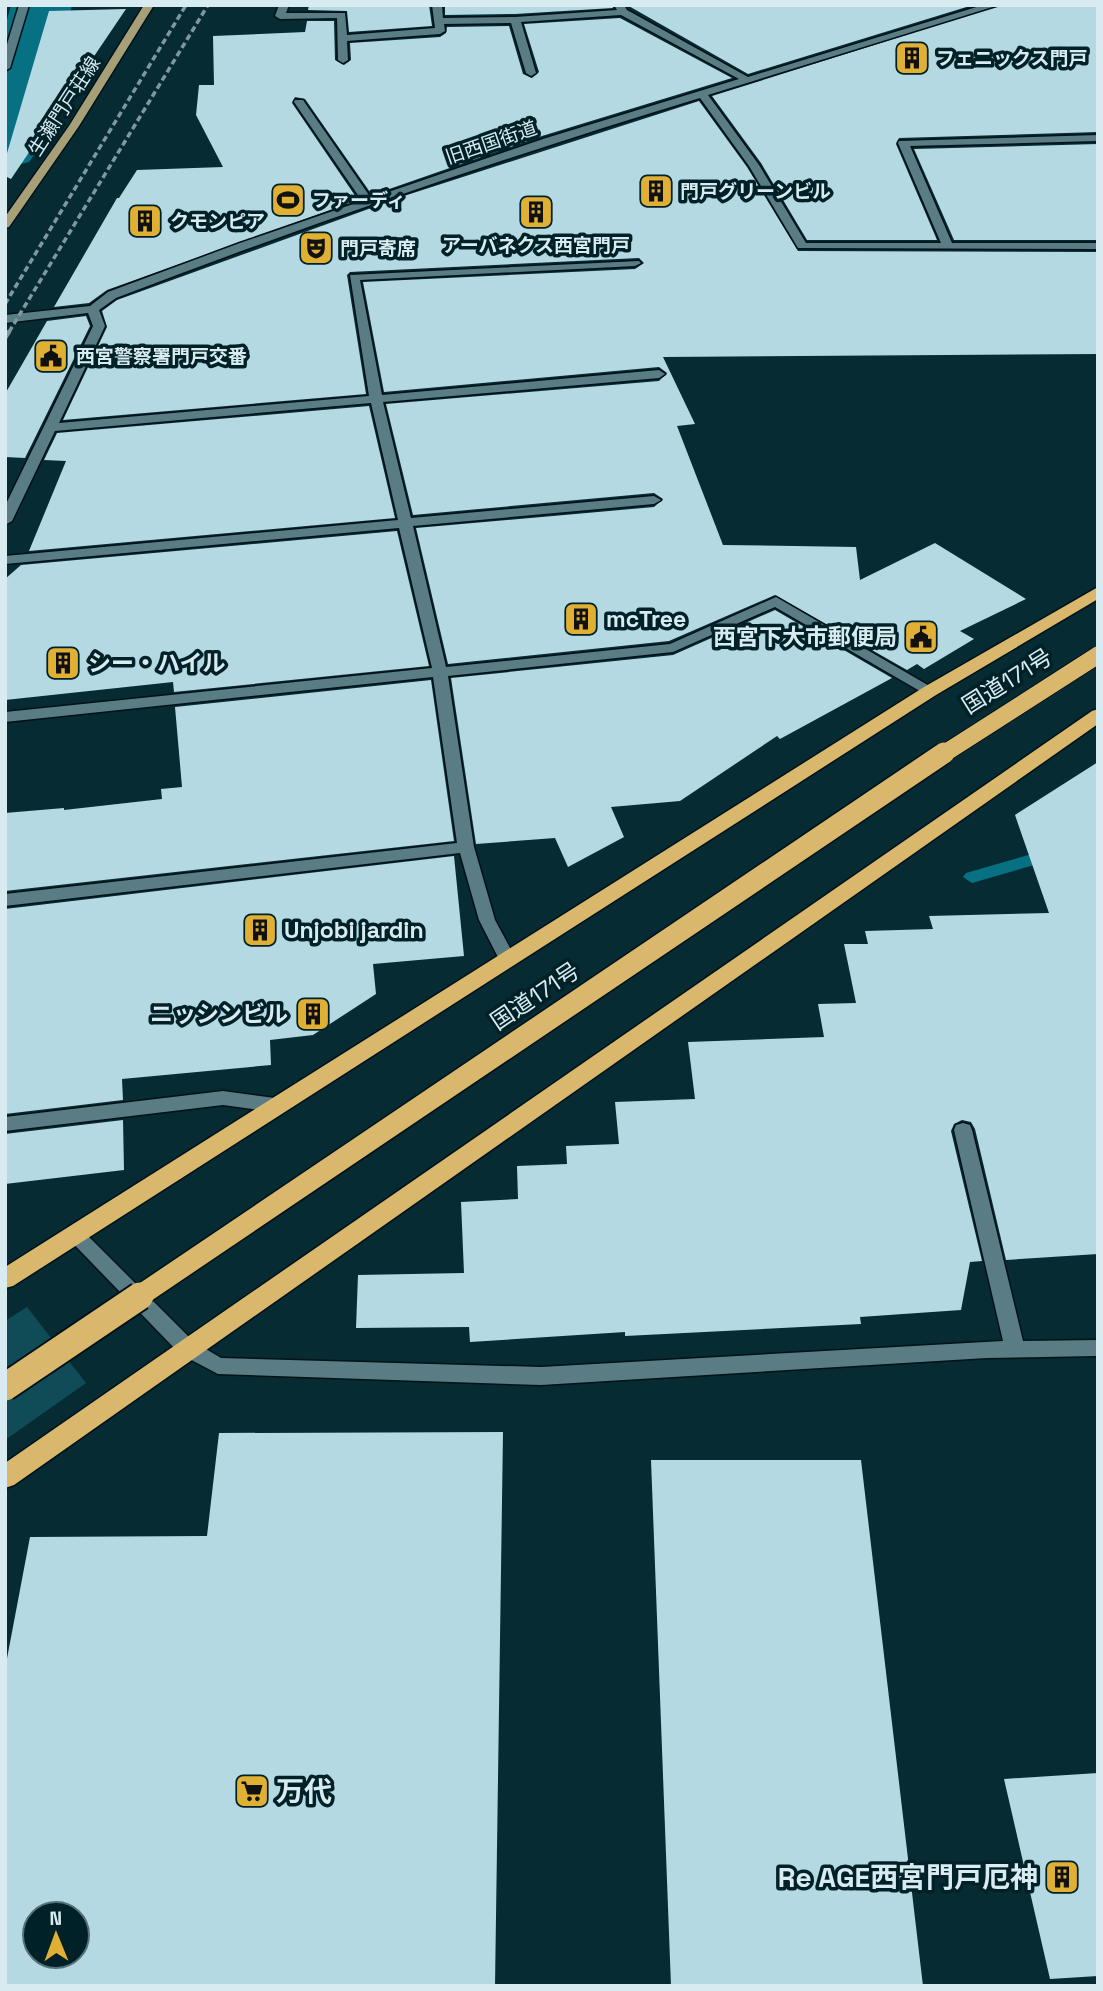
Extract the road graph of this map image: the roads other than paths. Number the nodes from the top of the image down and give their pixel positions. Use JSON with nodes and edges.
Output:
{"nodes":[{"id":1,"x":24,"y":5,"type":"edge"},
{"id":2,"x":149,"y":5,"type":"edge"},
{"id":3,"x":284,"y":5,"type":"edge"},
{"id":4,"x":437,"y":5,"type":"edge"},
{"id":5,"x":994,"y":5,"type":"edge"},
{"id":6,"x":621,"y":8,"type":"edge"},
{"id":7,"x":515,"y":20,"type":"junction"},
{"id":8,"x":439,"y":22,"type":"junction"},
{"id":9,"x":342,"y":38,"type":"junction"},
{"id":10,"x":343,"y":60,"type":"dead end"},
{"id":11,"x":5,"y":68,"type":"edge"},
{"id":12,"x":531,"y":74,"type":"dead end"},
{"id":13,"x":747,"y":80,"type":"junction"},
{"id":14,"x":703,"y":95,"type":"junction"},
{"id":15,"x":299,"y":102,"type":"dead end"},
{"id":16,"x":1098,"y":138,"type":"edge"},
{"id":17,"x":369,"y":202,"type":"junction"},
{"id":18,"x":5,"y":225,"type":"edge"},
{"id":19,"x":947,"y":246,"type":"junction"},
{"id":20,"x":1098,"y":246,"type":"edge"},
{"id":21,"x":635,"y":262,"type":"dead end"},
{"id":22,"x":93,"y":309,"type":"junction"},
{"id":23,"x":5,"y":319,"type":"edge"},
{"id":24,"x":659,"y":374,"type":"dead end"},
{"id":25,"x":376,"y":398,"type":"junction"},
{"id":26,"x":50,"y":428,"type":"junction"},
{"id":27,"x":654,"y":500,"type":"dead end"},
{"id":28,"x":5,"y":521,"type":"edge"},
{"id":29,"x":405,"y":523,"type":"junction"},
{"id":30,"x":5,"y":560,"type":"edge"},
{"id":31,"x":1098,"y":592,"type":"edge"},
{"id":32,"x":1098,"y":655,"type":"edge"},
{"id":33,"x":440,"y":672,"type":"junction"},
{"id":34,"x":930,"y":691,"type":"junction"},
{"id":35,"x":1098,"y":715,"type":"edge"},
{"id":36,"x":5,"y":717,"type":"edge"},
{"id":37,"x":466,"y":847,"type":"junction"},
{"id":38,"x":5,"y":900,"type":"edge"},
{"id":39,"x":507,"y":959,"type":"junction"},
{"id":40,"x":275,"y":1105,"type":"junction"},
{"id":41,"x":5,"y":1124,"type":"edge"},
{"id":42,"x":963,"y":1130,"type":"dead end"},
{"id":43,"x":74,"y":1234,"type":"junction"},
{"id":44,"x":5,"y":1279,"type":"edge"},
{"id":45,"x":187,"y":1348,"type":"junction"},
{"id":46,"x":1098,"y":1348,"type":"edge"},
{"id":47,"x":1015,"y":1349,"type":"junction"},
{"id":48,"x":5,"y":1387,"type":"edge"},
{"id":49,"x":5,"y":1477,"type":"edge"}],
"edges":[{"from":1,"to":11,"type":"street"},
{"from":2,"to":18,"type":"main road","name":"生瀬門戸荘線"},
{"from":3,"to":9,"type":"street"},
{"from":4,"to":8,"type":"street"},
{"from":5,"to":13,"type":"street","name":"旧西国街道"},
{"from":6,"to":7,"type":"street"},
{"from":6,"to":13,"type":"street"},
{"from":7,"to":8,"type":"street"},
{"from":7,"to":12,"type":"street"},
{"from":8,"to":9,"type":"street"},
{"from":9,"to":10,"type":"street"},
{"from":13,"to":14,"type":"street","name":"旧西国街道"},
{"from":14,"to":17,"type":"street","name":"旧西国街道"},
{"from":14,"to":19,"type":"street"},
{"from":15,"to":17,"type":"street"},
{"from":16,"to":19,"type":"street"},
{"from":17,"to":22,"type":"street","name":"旧西国街道"},
{"from":19,"to":20,"type":"street"},
{"from":21,"to":25,"type":"street"},
{"from":22,"to":23,"type":"street","name":"旧西国街道"},
{"from":22,"to":26,"type":"street"},
{"from":24,"to":25,"type":"street"},
{"from":25,"to":26,"type":"street"},
{"from":25,"to":29,"type":"street"},
{"from":26,"to":28,"type":"street"},
{"from":27,"to":29,"type":"street"},
{"from":29,"to":30,"type":"street"},
{"from":29,"to":33,"type":"street"},
{"from":31,"to":34,"type":"highway"},
{"from":32,"to":48,"type":"highway","name":"国道171号","bridge":true},
{"from":33,"to":34,"type":"street"},
{"from":33,"to":36,"type":"street"},
{"from":33,"to":37,"type":"street"},
{"from":34,"to":39,"type":"highway"},
{"from":35,"to":45,"type":"highway"},
{"from":37,"to":38,"type":"street"},
{"from":37,"to":39,"type":"street"},
{"from":39,"to":40,"type":"highway"},
{"from":40,"to":41,"type":"street"},
{"from":40,"to":43,"type":"highway"},
{"from":42,"to":47,"type":"street"},
{"from":43,"to":44,"type":"highway"},
{"from":43,"to":45,"type":"street"},
{"from":45,"to":47,"type":"street"},
{"from":45,"to":49,"type":"highway"},
{"from":46,"to":47,"type":"street"}]}
